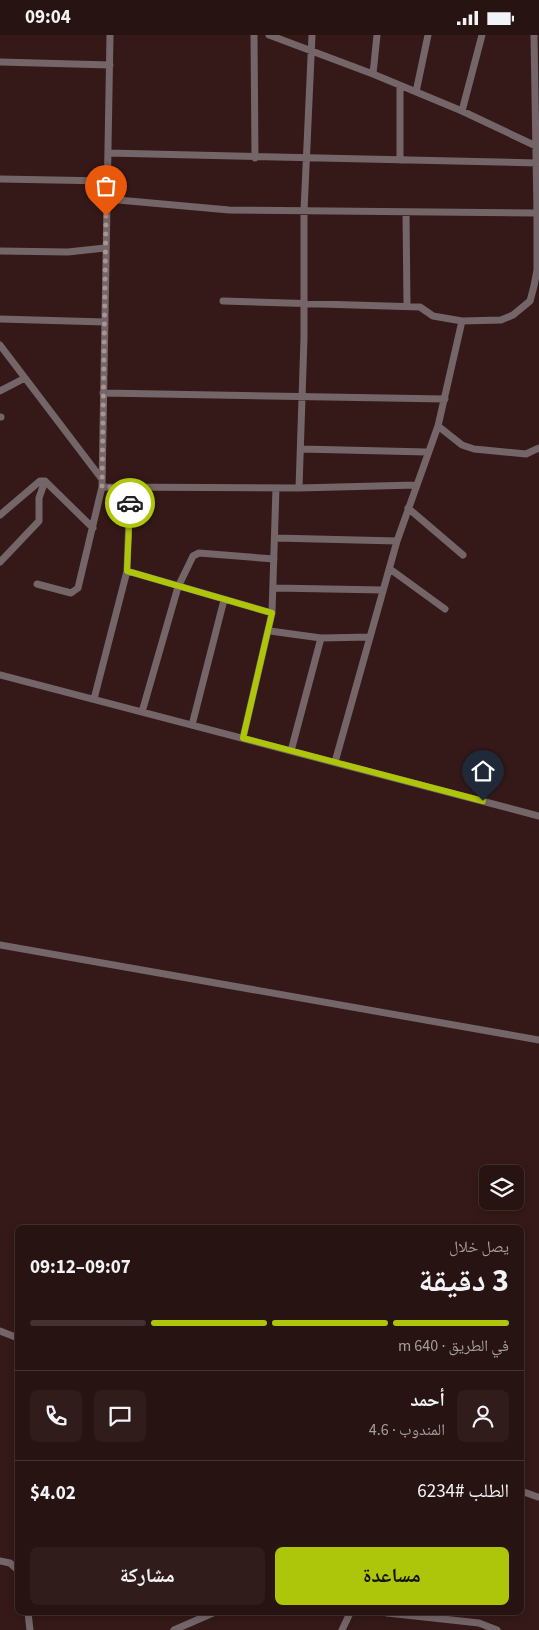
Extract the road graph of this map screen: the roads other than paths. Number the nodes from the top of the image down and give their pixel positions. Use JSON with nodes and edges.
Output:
{"nodes":[{"id":1,"x":110,"y":35,"type":"edge"},
{"id":2,"x":254,"y":35,"type":"edge"},
{"id":3,"x":269,"y":35,"type":"edge"},
{"id":4,"x":312,"y":35,"type":"edge"},
{"id":5,"x":376,"y":35,"type":"edge"},
{"id":6,"x":428,"y":35,"type":"edge"},
{"id":7,"x":482,"y":35,"type":"edge"},
{"id":8,"x":534,"y":35,"type":"edge"},
{"id":9,"x":310,"y":51,"type":"junction"},
{"id":10,"x":0,"y":62,"type":"edge"},
{"id":11,"x":110,"y":65,"type":"junction"},
{"id":12,"x":373,"y":74,"type":"junction"},
{"id":13,"x":400,"y":85,"type":"junction"},
{"id":14,"x":416,"y":92,"type":"junction"},
{"id":15,"x":462,"y":111,"type":"junction"},
{"id":16,"x":537,"y":150,"type":"edge"},
{"id":17,"x":108,"y":153,"type":"junction"},
{"id":18,"x":255,"y":158,"type":"junction"},
{"id":19,"x":306,"y":159,"type":"junction"},
{"id":20,"x":400,"y":160,"type":"junction"},
{"id":21,"x":537,"y":163,"type":"junction"},
{"id":22,"x":0,"y":179,"type":"edge"},
{"id":23,"x":108,"y":181,"type":"junction"},
{"id":24,"x":107,"y":199,"type":"junction"},
{"id":25,"x":304,"y":211,"type":"junction"},
{"id":26,"x":406,"y":213,"type":"junction"},
{"id":27,"x":537,"y":213,"type":"junction"},
{"id":28,"x":538,"y":232,"type":"edge"},
{"id":29,"x":105,"y":248,"type":"junction"},
{"id":30,"x":0,"y":251,"type":"edge"},
{"id":31,"x":223,"y":301,"type":"dead end"},
{"id":32,"x":304,"y":304,"type":"junction"},
{"id":33,"x":407,"y":306,"type":"junction"},
{"id":34,"x":0,"y":319,"type":"edge"},
{"id":35,"x":462,"y":321,"type":"junction"},
{"id":36,"x":105,"y":322,"type":"junction"},
{"id":37,"x":0,"y":345,"type":"edge"},
{"id":38,"x":25,"y":378,"type":"junction"},
{"id":39,"x":0,"y":391,"type":"edge"},
{"id":40,"x":103,"y":393,"type":"junction"},
{"id":41,"x":303,"y":395,"type":"junction"},
{"id":42,"x":445,"y":399,"type":"junction"},
{"id":43,"x":438,"y":426,"type":"junction"},
{"id":44,"x":539,"y":448,"type":"edge"},
{"id":45,"x":301,"y":449,"type":"junction"},
{"id":46,"x":427,"y":452,"type":"junction"},
{"id":47,"x":101,"y":478,"type":"junction"},
{"id":48,"x":45,"y":481,"type":"junction"},
{"id":49,"x":416,"y":485,"type":"junction"},
{"id":50,"x":102,"y":487,"type":"junction"},
{"id":51,"x":130,"y":488,"type":"junction"},
{"id":52,"x":276,"y":488,"type":"junction"},
{"id":53,"x":299,"y":488,"type":"junction"},
{"id":54,"x":408,"y":508,"type":"junction"},
{"id":55,"x":0,"y":515,"type":"edge"},
{"id":56,"x":93,"y":528,"type":"junction"},
{"id":57,"x":276,"y":538,"type":"junction"},
{"id":58,"x":397,"y":541,"type":"junction"},
{"id":59,"x":463,"y":555,"type":"dead end"},
{"id":60,"x":274,"y":559,"type":"junction"},
{"id":61,"x":0,"y":563,"type":"edge"},
{"id":62,"x":390,"y":569,"type":"junction"},
{"id":63,"x":127,"y":571,"type":"junction"},
{"id":64,"x":36,"y":584,"type":"dead end"},
{"id":65,"x":178,"y":587,"type":"junction"},
{"id":66,"x":274,"y":588,"type":"junction"},
{"id":67,"x":383,"y":590,"type":"junction"},
{"id":68,"x":224,"y":601,"type":"junction"},
{"id":69,"x":445,"y":609,"type":"dead end"},
{"id":70,"x":272,"y":613,"type":"junction"},
{"id":71,"x":270,"y":631,"type":"junction"},
{"id":72,"x":321,"y":637,"type":"junction"},
{"id":73,"x":370,"y":637,"type":"junction"},
{"id":74,"x":0,"y":675,"type":"edge"},
{"id":75,"x":94,"y":699,"type":"junction"},
{"id":76,"x":142,"y":712,"type":"junction"},
{"id":77,"x":192,"y":725,"type":"junction"},
{"id":78,"x":243,"y":738,"type":"junction"},
{"id":79,"x":291,"y":751,"type":"junction"},
{"id":80,"x":335,"y":761,"type":"junction"},
{"id":81,"x":539,"y":816,"type":"edge"},
{"id":82,"x":0,"y":945,"type":"edge"},
{"id":83,"x":539,"y":1040,"type":"edge"},
{"id":84,"x":0,"y":1331,"type":"edge"},
{"id":85,"x":15,"y":1338,"type":"edge"},
{"id":86,"x":524,"y":1492,"type":"edge"},
{"id":87,"x":538,"y":1497,"type":"edge"},
{"id":88,"x":15,"y":1559,"type":"edge"},
{"id":89,"x":0,"y":1561,"type":"edge"},
{"id":90,"x":10,"y":1563,"type":"junction"},
{"id":91,"x":15,"y":1567,"type":"edge"},
{"id":92,"x":28,"y":1615,"type":"edge"},
{"id":93,"x":208,"y":1615,"type":"edge"},
{"id":94,"x":349,"y":1615,"type":"edge"},
{"id":95,"x":408,"y":1615,"type":"edge"},
{"id":96,"x":30,"y":1630,"type":"edge"},
{"id":97,"x":174,"y":1630,"type":"edge"},
{"id":98,"x":342,"y":1630,"type":"edge"},
{"id":99,"x":496,"y":1630,"type":"edge"}],
"edges":[{"from":1,"to":11,"type":"street"},
{"from":2,"to":18,"type":"street"},
{"from":3,"to":9,"type":"street"},
{"from":4,"to":9,"type":"street"},
{"from":5,"to":12,"type":"street"},
{"from":6,"to":14,"type":"street"},
{"from":7,"to":15,"type":"street"},
{"from":8,"to":16,"type":"street"},
{"from":9,"to":12,"type":"street"},
{"from":9,"to":19,"type":"street"},
{"from":10,"to":11,"type":"street"},
{"from":11,"to":17,"type":"street"},
{"from":12,"to":13,"type":"street"},
{"from":13,"to":14,"type":"street"},
{"from":13,"to":20,"type":"street"},
{"from":14,"to":15,"type":"street"},
{"from":15,"to":16,"type":"street"},
{"from":16,"to":21,"type":"street"},
{"from":17,"to":18,"type":"street"},
{"from":17,"to":23,"type":"street"},
{"from":18,"to":19,"type":"street"},
{"from":19,"to":20,"type":"street"},
{"from":19,"to":25,"type":"street"},
{"from":20,"to":21,"type":"street"},
{"from":21,"to":27,"type":"street"},
{"from":22,"to":23,"type":"street"},
{"from":23,"to":24,"type":"street"},
{"from":24,"to":25,"type":"street"},
{"from":24,"to":29,"type":"street"},
{"from":25,"to":26,"type":"street"},
{"from":25,"to":32,"type":"street"},
{"from":26,"to":27,"type":"street"},
{"from":26,"to":33,"type":"street"},
{"from":27,"to":28,"type":"street"},
{"from":28,"to":35,"type":"street"},
{"from":29,"to":30,"type":"street"},
{"from":29,"to":36,"type":"street"},
{"from":31,"to":32,"type":"street"},
{"from":32,"to":33,"type":"street"},
{"from":32,"to":41,"type":"street"},
{"from":33,"to":35,"type":"street"},
{"from":34,"to":36,"type":"street"},
{"from":35,"to":42,"type":"street"},
{"from":36,"to":40,"type":"street"},
{"from":37,"to":38,"type":"street"},
{"from":38,"to":39,"type":"street"},
{"from":38,"to":47,"type":"street"},
{"from":40,"to":41,"type":"street"},
{"from":40,"to":47,"type":"street"},
{"from":41,"to":42,"type":"street"},
{"from":41,"to":45,"type":"street"},
{"from":42,"to":43,"type":"street"},
{"from":43,"to":44,"type":"street"},
{"from":43,"to":46,"type":"street"},
{"from":45,"to":46,"type":"street"},
{"from":45,"to":53,"type":"street"},
{"from":46,"to":49,"type":"street"},
{"from":47,"to":50,"type":"street"},
{"from":48,"to":55,"type":"street"},
{"from":48,"to":56,"type":"street"},
{"from":48,"to":61,"type":"street"},
{"from":49,"to":53,"type":"street"},
{"from":49,"to":54,"type":"street"},
{"from":50,"to":51,"type":"street"},
{"from":50,"to":56,"type":"street"},
{"from":51,"to":52,"type":"street"},
{"from":51,"to":63,"type":"street"},
{"from":52,"to":53,"type":"street"},
{"from":52,"to":57,"type":"street"},
{"from":54,"to":58,"type":"street"},
{"from":54,"to":59,"type":"street"},
{"from":56,"to":64,"type":"street"},
{"from":57,"to":58,"type":"street"},
{"from":57,"to":60,"type":"street"},
{"from":58,"to":62,"type":"street"},
{"from":60,"to":65,"type":"street"},
{"from":60,"to":66,"type":"street"},
{"from":62,"to":67,"type":"street"},
{"from":62,"to":69,"type":"street"},
{"from":63,"to":65,"type":"street"},
{"from":63,"to":75,"type":"street"},
{"from":65,"to":68,"type":"street"},
{"from":65,"to":76,"type":"street"},
{"from":66,"to":67,"type":"street"},
{"from":66,"to":70,"type":"street"},
{"from":67,"to":73,"type":"street"},
{"from":68,"to":70,"type":"street"},
{"from":68,"to":77,"type":"street"},
{"from":70,"to":71,"type":"street"},
{"from":71,"to":72,"type":"street"},
{"from":71,"to":78,"type":"street"},
{"from":72,"to":73,"type":"street"},
{"from":72,"to":79,"type":"street"},
{"from":73,"to":80,"type":"street"},
{"from":74,"to":75,"type":"street"},
{"from":75,"to":76,"type":"street"},
{"from":76,"to":77,"type":"street"},
{"from":77,"to":78,"type":"street"},
{"from":78,"to":79,"type":"street"},
{"from":79,"to":80,"type":"street"},
{"from":80,"to":81,"type":"street"},
{"from":82,"to":83,"type":"street"},
{"from":84,"to":85,"type":"street"},
{"from":86,"to":87,"type":"street"},
{"from":88,"to":90,"type":"street"},
{"from":89,"to":90,"type":"street"},
{"from":90,"to":91,"type":"street"},
{"from":92,"to":96,"type":"street"},
{"from":93,"to":97,"type":"street"},
{"from":94,"to":98,"type":"street"},
{"from":95,"to":99,"type":"street"}]}
